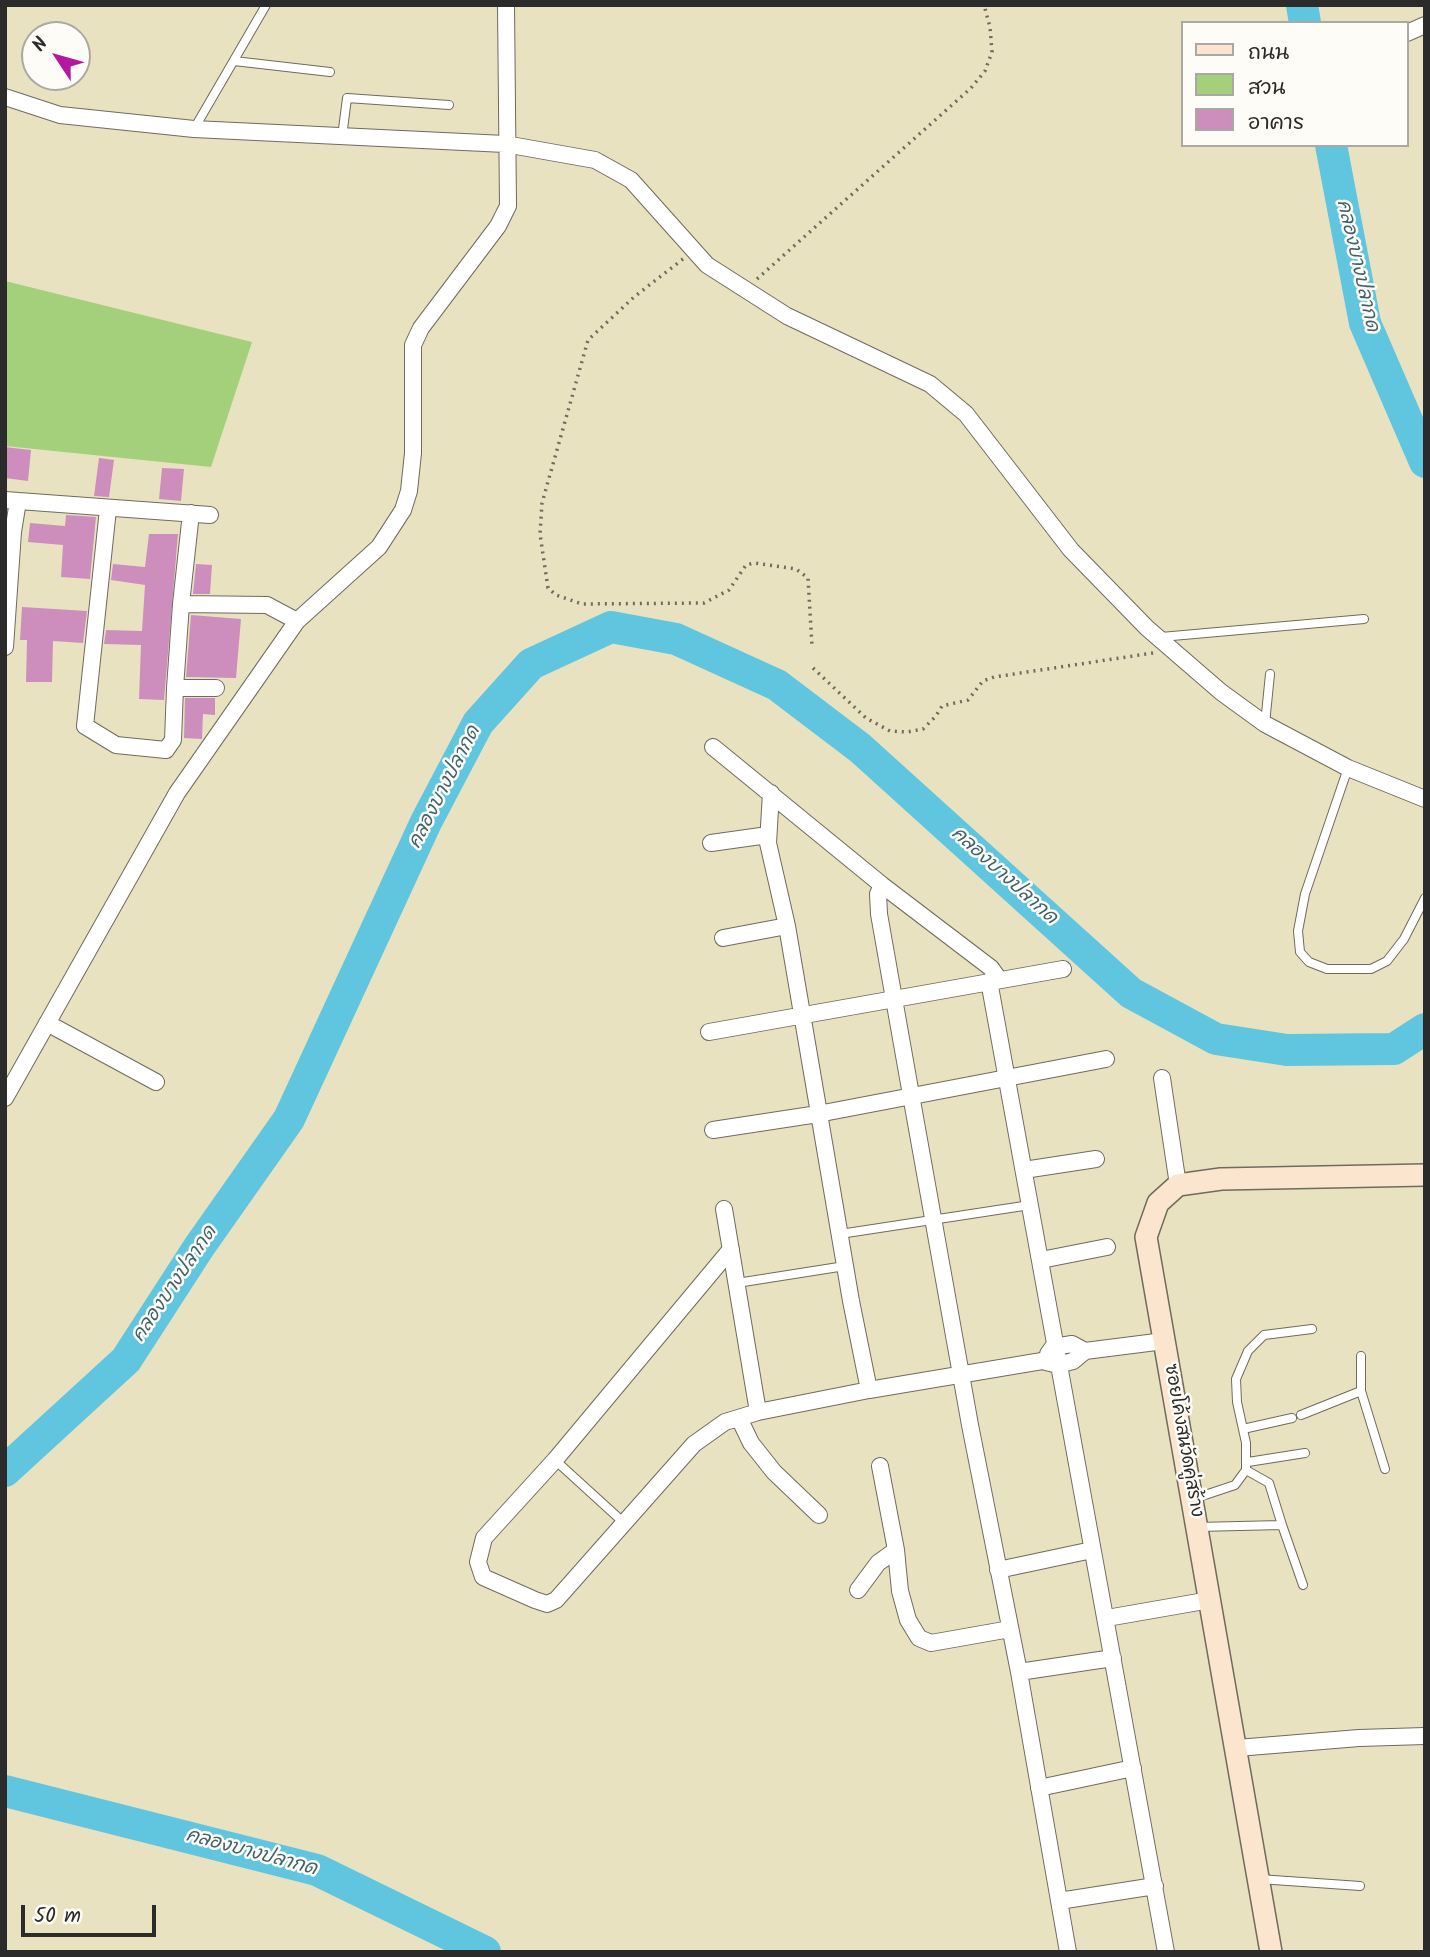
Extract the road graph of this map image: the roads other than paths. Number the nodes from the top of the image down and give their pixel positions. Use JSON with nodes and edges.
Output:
{"nodes":[{"id":1,"x":267,"y":5,"type":"edge"},
{"id":2,"x":506,"y":5,"type":"edge"},
{"id":3,"x":1425,"y":25,"type":"edge"},
{"id":4,"x":1409,"y":32,"type":"edge"},
{"id":5,"x":234,"y":61,"type":"junction"},
{"id":6,"x":330,"y":72,"type":"dead end"},
{"id":7,"x":5,"y":97,"type":"edge"},
{"id":8,"x":449,"y":105,"type":"dead end"},
{"id":9,"x":194,"y":130,"type":"junction"},
{"id":10,"x":342,"y":137,"type":"junction"},
{"id":11,"x":505,"y":144,"type":"junction"},
{"id":12,"x":12,"y":501,"type":"edge"},
{"id":13,"x":108,"y":509,"type":"junction"},
{"id":14,"x":191,"y":513,"type":"junction"},
{"id":15,"x":209,"y":515,"type":"dead end"},
{"id":16,"x":181,"y":604,"type":"junction"},
{"id":17,"x":6,"y":616,"type":"edge"},
{"id":18,"x":1364,"y":619,"type":"dead end"},
{"id":19,"x":297,"y":621,"type":"junction"},
{"id":20,"x":1158,"y":638,"type":"junction"},
{"id":21,"x":5,"y":646,"type":"edge"},
{"id":22,"x":1270,"y":674,"type":"dead end"},
{"id":23,"x":175,"y":688,"type":"junction"},
{"id":24,"x":216,"y":688,"type":"dead end"},
{"id":25,"x":1265,"y":724,"type":"junction"},
{"id":26,"x":713,"y":747,"type":"dead end"},
{"id":27,"x":1348,"y":768,"type":"junction"},
{"id":28,"x":771,"y":793,"type":"junction"},
{"id":29,"x":1425,"y":799,"type":"edge"},
{"id":30,"x":768,"y":835,"type":"junction"},
{"id":31,"x":711,"y":843,"type":"dead end"},
{"id":32,"x":882,"y":885,"type":"junction"},
{"id":33,"x":1425,"y":898,"type":"edge"},
{"id":34,"x":787,"y":926,"type":"junction"},
{"id":35,"x":723,"y":938,"type":"dead end"},
{"id":36,"x":1063,"y":969,"type":"dead end"},
{"id":37,"x":994,"y":979,"type":"junction"},
{"id":38,"x":895,"y":1000,"type":"junction"},
{"id":39,"x":801,"y":1017,"type":"junction"},
{"id":40,"x":47,"y":1023,"type":"junction"},
{"id":41,"x":709,"y":1032,"type":"dead end"},
{"id":42,"x":1106,"y":1059,"type":"dead end"},
{"id":43,"x":1006,"y":1077,"type":"junction"},
{"id":44,"x":1161,"y":1078,"type":"dead end"},
{"id":45,"x":156,"y":1082,"type":"dead end"},
{"id":46,"x":911,"y":1095,"type":"junction"},
{"id":47,"x":5,"y":1098,"type":"edge"},
{"id":48,"x":818,"y":1114,"type":"junction"},
{"id":49,"x":713,"y":1130,"type":"dead end"},
{"id":50,"x":1096,"y":1159,"type":"dead end"},
{"id":51,"x":1024,"y":1170,"type":"junction"},
{"id":52,"x":1425,"y":1175,"type":"edge"},
{"id":53,"x":1178,"y":1185,"type":"junction"},
{"id":54,"x":1030,"y":1205,"type":"junction"},
{"id":55,"x":724,"y":1209,"type":"dead end"},
{"id":56,"x":934,"y":1221,"type":"junction"},
{"id":57,"x":840,"y":1234,"type":"junction"},
{"id":58,"x":1107,"y":1247,"type":"dead end"},
{"id":59,"x":731,"y":1249,"type":"junction"},
{"id":60,"x":1041,"y":1260,"type":"junction"},
{"id":61,"x":845,"y":1266,"type":"junction"},
{"id":62,"x":737,"y":1283,"type":"junction"},
{"id":63,"x":1312,"y":1329,"type":"dead end"},
{"id":64,"x":1164,"y":1341,"type":"junction"},
{"id":65,"x":1053,"y":1347,"type":"junction"},
{"id":66,"x":1085,"y":1350,"type":"junction"},
{"id":67,"x":1361,"y":1356,"type":"dead end"},
{"id":68,"x":1050,"y":1363,"type":"junction"},
{"id":69,"x":962,"y":1373,"type":"junction"},
{"id":70,"x":869,"y":1390,"type":"junction"},
{"id":71,"x":1361,"y":1391,"type":"junction"},
{"id":72,"x":758,"y":1412,"type":"junction"},
{"id":73,"x":739,"y":1418,"type":"junction"},
{"id":74,"x":1243,"y":1429,"type":"junction"},
{"id":75,"x":1305,"y":1453,"type":"dead end"},
{"id":76,"x":555,"y":1461,"type":"junction"},
{"id":77,"x":880,"y":1466,"type":"dead end"},
{"id":78,"x":1247,"y":1466,"type":"junction"},
{"id":79,"x":1385,"y":1469,"type":"dead end"},
{"id":80,"x":1193,"y":1499,"type":"junction"},
{"id":81,"x":819,"y":1515,"type":"dead end"},
{"id":82,"x":623,"y":1522,"type":"junction"},
{"id":83,"x":1282,"y":1525,"type":"junction"},
{"id":84,"x":1197,"y":1527,"type":"junction"},
{"id":85,"x":896,"y":1550,"type":"junction"},
{"id":86,"x":1092,"y":1550,"type":"junction"},
{"id":87,"x":998,"y":1570,"type":"junction"},
{"id":88,"x":1303,"y":1585,"type":"dead end"},
{"id":89,"x":858,"y":1590,"type":"dead end"},
{"id":90,"x":1210,"y":1600,"type":"junction"},
{"id":91,"x":1107,"y":1618,"type":"junction"},
{"id":92,"x":1010,"y":1629,"type":"junction"},
{"id":93,"x":1113,"y":1658,"type":"junction"},
{"id":94,"x":1020,"y":1672,"type":"junction"},
{"id":95,"x":1425,"y":1737,"type":"edge"},
{"id":96,"x":1237,"y":1748,"type":"junction"},
{"id":97,"x":1133,"y":1768,"type":"junction"},
{"id":98,"x":1039,"y":1788,"type":"junction"},
{"id":99,"x":1259,"y":1879,"type":"junction"},
{"id":100,"x":1155,"y":1886,"type":"junction"},
{"id":101,"x":1360,"y":1886,"type":"dead end"},
{"id":102,"x":1059,"y":1901,"type":"junction"},
{"id":103,"x":1272,"y":1951,"type":"edge"},
{"id":104,"x":1068,"y":1952,"type":"edge"},
{"id":105,"x":1166,"y":1952,"type":"edge"}],
"edges":[{"from":1,"to":5,"type":"lane"},
{"from":2,"to":11,"type":"street"},
{"from":3,"to":4,"type":"street"},
{"from":5,"to":6,"type":"lane"},
{"from":5,"to":9,"type":"lane"},
{"from":7,"to":9,"type":"street"},
{"from":8,"to":10,"type":"lane"},
{"from":9,"to":10,"type":"street"},
{"from":10,"to":11,"type":"street"},
{"from":11,"to":19,"type":"street"},
{"from":11,"to":20,"type":"street"},
{"from":12,"to":13,"type":"street"},
{"from":12,"to":17,"type":"street"},
{"from":13,"to":14,"type":"street"},
{"from":13,"to":23,"type":"street"},
{"from":14,"to":15,"type":"street"},
{"from":14,"to":16,"type":"street"},
{"from":16,"to":19,"type":"street"},
{"from":16,"to":23,"type":"street"},
{"from":17,"to":21,"type":"street"},
{"from":18,"to":20,"type":"lane"},
{"from":19,"to":40,"type":"street"},
{"from":20,"to":25,"type":"street"},
{"from":22,"to":25,"type":"lane"},
{"from":23,"to":24,"type":"street"},
{"from":25,"to":27,"type":"street"},
{"from":26,"to":28,"type":"street"},
{"from":27,"to":29,"type":"street"},
{"from":27,"to":33,"type":"lane"},
{"from":28,"to":30,"type":"street"},
{"from":28,"to":32,"type":"street"},
{"from":30,"to":31,"type":"street"},
{"from":30,"to":34,"type":"street"},
{"from":32,"to":37,"type":"street"},
{"from":32,"to":38,"type":"street"},
{"from":34,"to":35,"type":"street"},
{"from":34,"to":39,"type":"street"},
{"from":36,"to":37,"type":"street"},
{"from":37,"to":38,"type":"street"},
{"from":37,"to":43,"type":"street"},
{"from":38,"to":39,"type":"street"},
{"from":38,"to":46,"type":"street"},
{"from":39,"to":41,"type":"street"},
{"from":39,"to":48,"type":"street"},
{"from":40,"to":45,"type":"street"},
{"from":40,"to":47,"type":"street"},
{"from":42,"to":43,"type":"street"},
{"from":43,"to":46,"type":"street"},
{"from":43,"to":51,"type":"street"},
{"from":44,"to":53,"type":"street"},
{"from":46,"to":48,"type":"street"},
{"from":46,"to":56,"type":"street"},
{"from":48,"to":49,"type":"street"},
{"from":48,"to":57,"type":"street"},
{"from":50,"to":51,"type":"street"},
{"from":51,"to":54,"type":"street"},
{"from":52,"to":53,"type":"street"},
{"from":53,"to":64,"type":"street","name":"ซอยโค้งสนวัดคู่สร้าง"},
{"from":54,"to":56,"type":"lane"},
{"from":54,"to":60,"type":"street"},
{"from":55,"to":59,"type":"street"},
{"from":56,"to":57,"type":"lane"},
{"from":56,"to":69,"type":"street"},
{"from":57,"to":61,"type":"street"},
{"from":58,"to":60,"type":"street"},
{"from":59,"to":62,"type":"street"},
{"from":59,"to":76,"type":"street"},
{"from":60,"to":65,"type":"street"},
{"from":61,"to":62,"type":"lane"},
{"from":61,"to":70,"type":"street"},
{"from":62,"to":72,"type":"street"},
{"from":63,"to":74,"type":"lane"},
{"from":64,"to":66,"type":"street"},
{"from":64,"to":80,"type":"street","name":"ซอยโค้งสนวัดคู่สร้าง"},
{"from":65,"to":66,"type":"street"},
{"from":65,"to":68,"type":"street"},
{"from":66,"to":68,"type":"street"},
{"from":67,"to":71,"type":"lane"},
{"from":68,"to":69,"type":"street"},
{"from":68,"to":86,"type":"street"},
{"from":69,"to":70,"type":"street"},
{"from":69,"to":87,"type":"street"},
{"from":70,"to":72,"type":"street"},
{"from":71,"to":74,"type":"lane"},
{"from":71,"to":79,"type":"lane"},
{"from":72,"to":73,"type":"street"},
{"from":73,"to":81,"type":"street"},
{"from":73,"to":82,"type":"street"},
{"from":74,"to":78,"type":"lane"},
{"from":75,"to":78,"type":"lane"},
{"from":76,"to":82,"type":"lane"},
{"from":76,"to":82,"type":"street"},
{"from":77,"to":85,"type":"street"},
{"from":78,"to":80,"type":"lane"},
{"from":78,"to":83,"type":"lane"},
{"from":80,"to":84,"type":"street","name":"ซอยโค้งสนวัดคู่สร้าง"},
{"from":83,"to":84,"type":"lane"},
{"from":83,"to":88,"type":"lane"},
{"from":84,"to":90,"type":"street","name":"ซอยโค้งสนวัดคู่สร้าง"},
{"from":85,"to":89,"type":"street"},
{"from":85,"to":92,"type":"street"},
{"from":86,"to":87,"type":"street"},
{"from":86,"to":91,"type":"street"},
{"from":87,"to":92,"type":"street"},
{"from":90,"to":91,"type":"street"},
{"from":90,"to":96,"type":"street","name":"ซอยโค้งสนวัดคู่สร้าง"},
{"from":91,"to":93,"type":"street"},
{"from":92,"to":94,"type":"street"},
{"from":93,"to":94,"type":"street"},
{"from":93,"to":97,"type":"street"},
{"from":94,"to":98,"type":"street"},
{"from":95,"to":96,"type":"street"},
{"from":96,"to":99,"type":"street","name":"ซอยโค้งสนวัดคู่สร้าง"},
{"from":97,"to":98,"type":"street"},
{"from":97,"to":100,"type":"street"},
{"from":98,"to":102,"type":"street"},
{"from":99,"to":101,"type":"lane"},
{"from":99,"to":103,"type":"street","name":"ซอยโค้งสนวัดคู่สร้าง"},
{"from":100,"to":102,"type":"street"},
{"from":100,"to":105,"type":"street"},
{"from":102,"to":104,"type":"street"}]}
